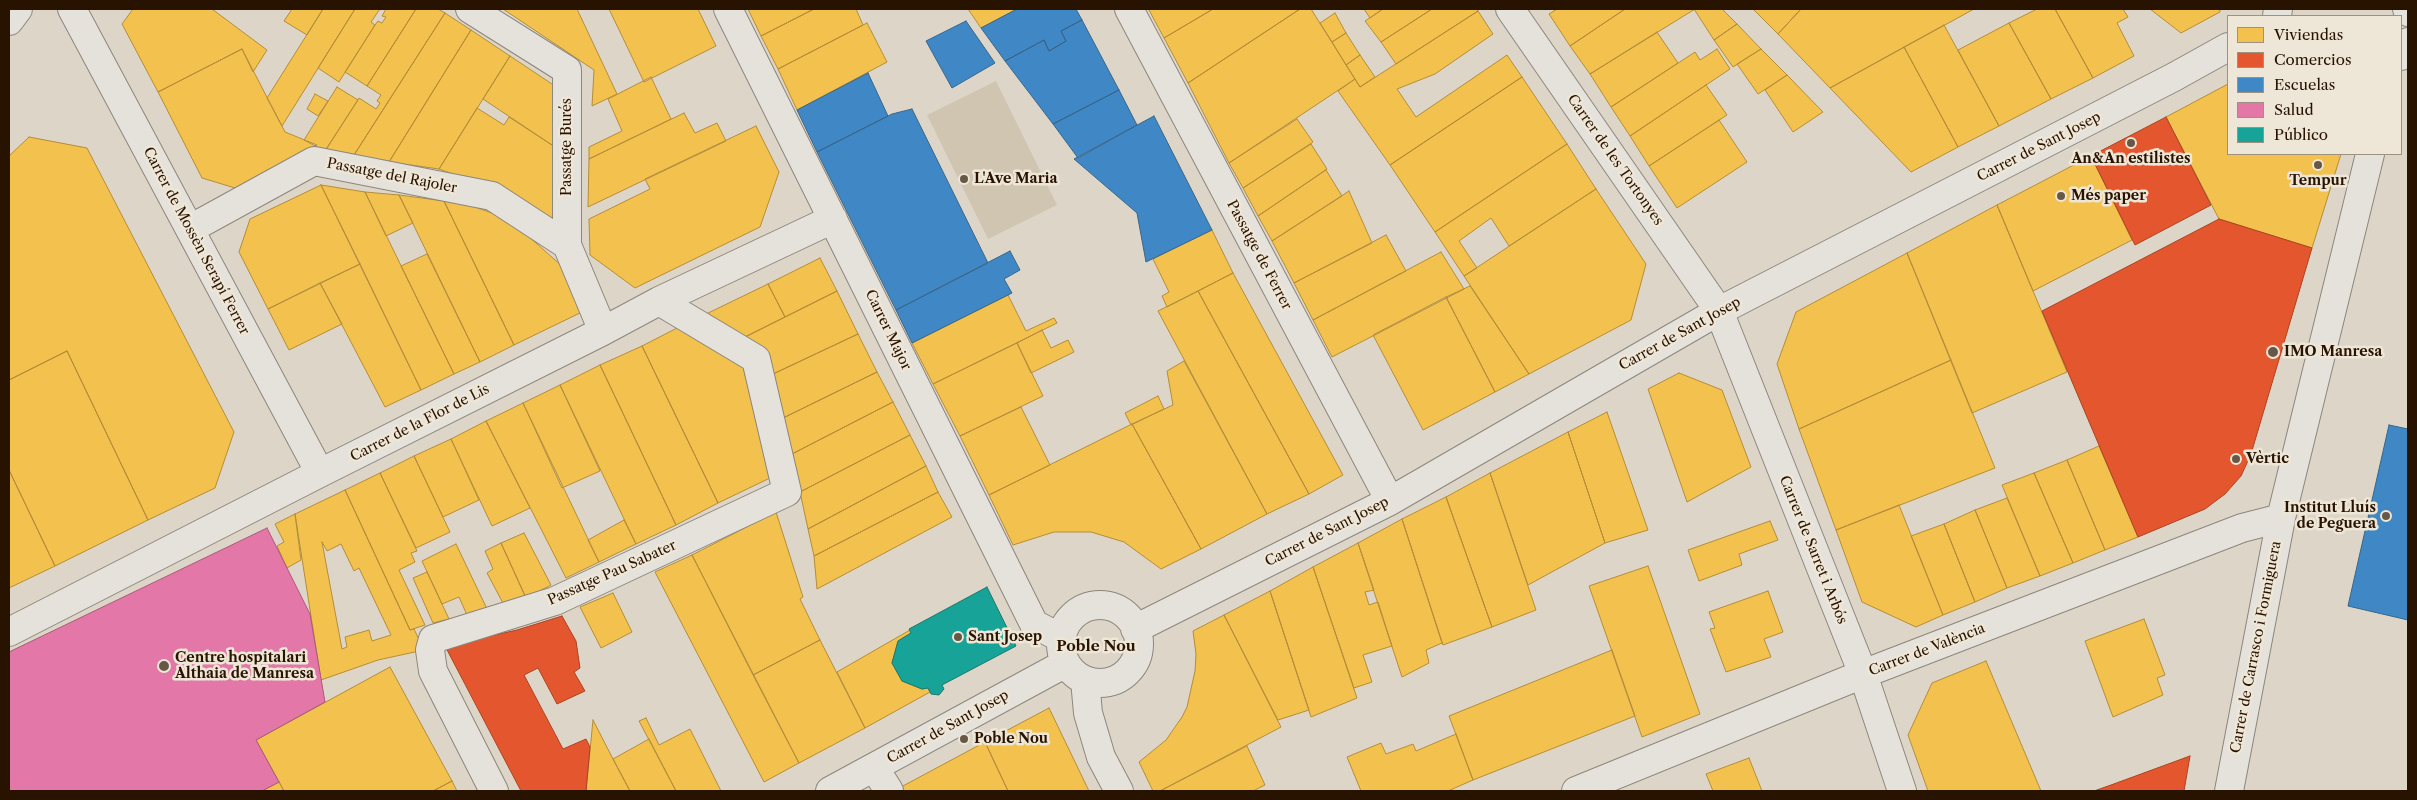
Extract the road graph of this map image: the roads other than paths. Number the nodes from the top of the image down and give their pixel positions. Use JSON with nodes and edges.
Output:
{"nodes":[{"id":1,"x":18,"y":9,"type":"edge"},
{"id":2,"x":72,"y":9,"type":"edge"},
{"id":3,"x":470,"y":9,"type":"edge"},
{"id":4,"x":728,"y":9,"type":"edge"},
{"id":5,"x":1128,"y":9,"type":"edge"},
{"id":6,"x":1510,"y":9,"type":"edge"},
{"id":7,"x":9,"y":21,"type":"edge"},
{"id":8,"x":2408,"y":42,"type":"edge"},
{"id":9,"x":2227,"y":48,"type":"edge"},
{"id":10,"x":2402,"y":54,"type":"edge"},
{"id":11,"x":2370,"y":155,"type":"edge"},
{"id":12,"x":833,"y":218,"type":"junction"},
{"id":13,"x":190,"y":229,"type":"junction"},
{"id":14,"x":567,"y":245,"type":"junction"},
{"id":15,"x":659,"y":301,"type":"junction"},
{"id":16,"x":1719,"y":311,"type":"junction"},
{"id":17,"x":603,"y":331,"type":"junction"},
{"id":18,"x":320,"y":473,"type":"junction"},
{"id":19,"x":1390,"y":501,"type":"junction"},
{"id":20,"x":2281,"y":518,"type":"junction"},
{"id":21,"x":1135,"y":629,"type":"junction"},
{"id":22,"x":9,"y":632,"type":"edge"},
{"id":23,"x":1071,"y":661,"type":"junction"},
{"id":24,"x":1863,"y":674,"type":"junction"},
{"id":25,"x":874,"y":767,"type":"junction"},
{"id":26,"x":494,"y":791,"type":"edge"},
{"id":27,"x":830,"y":791,"type":"edge"},
{"id":28,"x":889,"y":791,"type":"edge"},
{"id":29,"x":1119,"y":791,"type":"edge"},
{"id":30,"x":1576,"y":791,"type":"edge"},
{"id":31,"x":1902,"y":791,"type":"edge"},
{"id":32,"x":2230,"y":791,"type":"edge"}],
"edges":[{"from":1,"to":7,"type":"street"},
{"from":2,"to":13,"type":"street","name":"Carrer de Mossèn Serapí Ferrer"},
{"from":3,"to":14,"type":"street","name":"Passatge Burés"},
{"from":4,"to":12,"type":"street","name":"Carrer Major"},
{"from":5,"to":19,"type":"street","name":"Passatge de Ferrer"},
{"from":6,"to":16,"type":"street","name":"Carrer de les Tortonyes"},
{"from":8,"to":10,"type":"street"},
{"from":9,"to":16,"type":"street","name":"Carrer de Sant Josep"},
{"from":11,"to":20,"type":"street","name":"Carrer de Carrasco i Formiguera"},
{"from":12,"to":15,"type":"street","name":"Carrer de la Flor de Lis"},
{"from":12,"to":23,"type":"street","name":"Carrer Major"},
{"from":13,"to":14,"type":"street","name":"Passatge del Rajoler"},
{"from":13,"to":18,"type":"street","name":"Carrer de Mossèn Serapí Ferrer"},
{"from":14,"to":17,"type":"street","name":"Passatge Burés"},
{"from":15,"to":17,"type":"street","name":"Carrer de la Flor de Lis"},
{"from":15,"to":26,"type":"street","name":"Passatge Pau Sabater"},
{"from":16,"to":19,"type":"street","name":"Carrer de Sant Josep"},
{"from":16,"to":24,"type":"street","name":"Carrer de Sarret i Arbós"},
{"from":17,"to":18,"type":"street","name":"Carrer de la Flor de Lis"},
{"from":18,"to":22,"type":"street","name":"Carrer de la Flor de Lis"},
{"from":19,"to":21,"type":"street","name":"Carrer de Sant Josep"},
{"from":20,"to":24,"type":"street","name":"Carrer de València"},
{"from":20,"to":32,"type":"street","name":"Carrer de Carrasco i Formiguera"},
{"from":21,"to":23,"type":"street"},
{"from":21,"to":23,"type":"street"},
{"from":23,"to":25,"type":"street","name":"Carrer de Sant Josep"},
{"from":23,"to":29,"type":"street"},
{"from":24,"to":30,"type":"street","name":"Carrer de València"},
{"from":24,"to":31,"type":"street","name":"Carrer de Sarret i Arbós"},
{"from":25,"to":27,"type":"street","name":"Carrer de Sant Josep"},
{"from":25,"to":28,"type":"street"}]}
